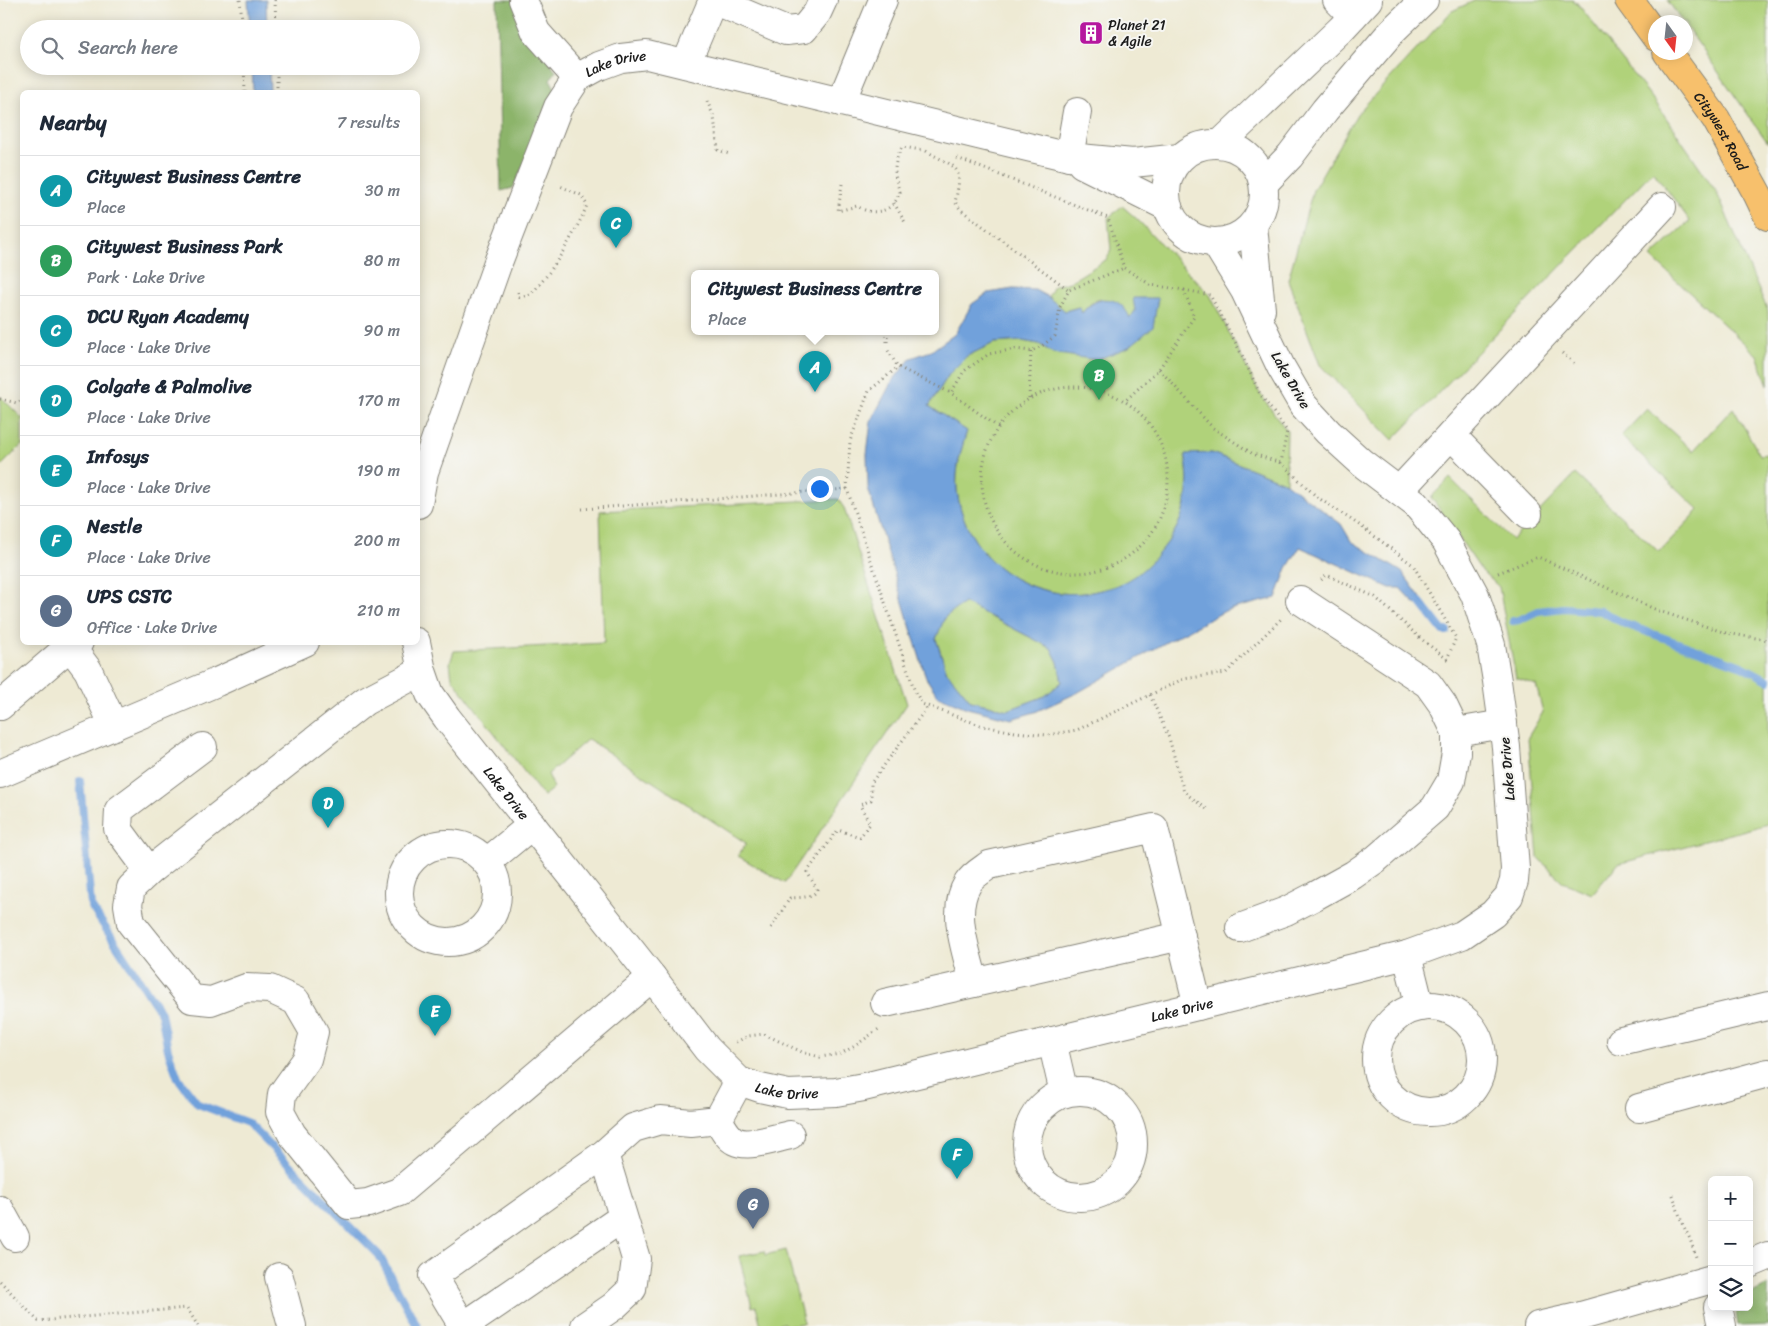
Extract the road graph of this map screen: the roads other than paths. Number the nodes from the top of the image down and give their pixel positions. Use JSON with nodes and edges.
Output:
{"nodes":[{"id":1,"x":523,"y":0,"type":"edge"},
{"id":2,"x":713,"y":0,"type":"edge"},
{"id":3,"x":823,"y":0,"type":"edge"},
{"id":4,"x":883,"y":0,"type":"edge"},
{"id":5,"x":1424,"y":0,"type":"edge"},
{"id":6,"x":1629,"y":0,"type":"edge"},
{"id":7,"x":1353,"y":5,"type":"edge"},
{"id":8,"x":1648,"y":26,"type":"edge"},
{"id":9,"x":1673,"y":60,"type":"edge"},
{"id":10,"x":686,"y":64,"type":"junction"},
{"id":11,"x":577,"y":78,"type":"junction"},
{"id":12,"x":841,"y":102,"type":"junction"},
{"id":13,"x":1078,"y":112,"type":"dead end"},
{"id":14,"x":1220,"y":144,"type":"junction"},
{"id":15,"x":1069,"y":157,"type":"junction"},
{"id":16,"x":1180,"y":158,"type":"junction"},
{"id":17,"x":1264,"y":183,"type":"junction"},
{"id":18,"x":1168,"y":207,"type":"junction"},
{"id":19,"x":1662,"y":207,"type":"dead end"},
{"id":20,"x":1768,"y":216,"type":"edge"},
{"id":21,"x":1253,"y":225,"type":"junction"},
{"id":22,"x":1215,"y":242,"type":"junction"},
{"id":23,"x":1264,"y":329,"type":"junction"},
{"id":24,"x":1452,"y":435,"type":"junction"},
{"id":25,"x":1399,"y":491,"type":"junction"},
{"id":26,"x":420,"y":493,"type":"edge"},
{"id":27,"x":1528,"y":514,"type":"dead end"},
{"id":28,"x":1300,"y":600,"type":"road end"},
{"id":29,"x":71,"y":645,"type":"edge"},
{"id":30,"x":73,"y":645,"type":"edge"},
{"id":31,"x":298,"y":645,"type":"edge"},
{"id":32,"x":417,"y":645,"type":"edge"},
{"id":33,"x":422,"y":671,"type":"junction"},
{"id":34,"x":0,"y":706,"type":"edge"},
{"id":35,"x":1503,"y":724,"type":"junction"},
{"id":36,"x":114,"y":726,"type":"junction"},
{"id":37,"x":1456,"y":732,"type":"junction"},
{"id":38,"x":203,"y":747,"type":"dead end"},
{"id":39,"x":0,"y":774,"type":"edge"},
{"id":40,"x":532,"y":825,"type":"junction"},
{"id":41,"x":487,"y":862,"type":"dead end"},
{"id":42,"x":149,"y":871,"type":"junction"},
{"id":43,"x":1240,"y":928,"type":"dead end"},
{"id":44,"x":1181,"y":936,"type":"junction"},
{"id":45,"x":1407,"y":955,"type":"junction"},
{"id":46,"x":652,"y":977,"type":"junction"},
{"id":47,"x":974,"y":983,"type":"junction"},
{"id":48,"x":1198,"y":1006,"type":"junction"},
{"id":49,"x":1768,"y":1006,"type":"edge"},
{"id":50,"x":1420,"y":1007,"type":"dead end"},
{"id":51,"x":886,"y":1013,"type":"road end"},
{"id":52,"x":1052,"y":1041,"type":"junction"},
{"id":53,"x":1621,"y":1041,"type":"dead end"},
{"id":54,"x":1768,"y":1073,"type":"edge"},
{"id":55,"x":739,"y":1081,"type":"junction"},
{"id":56,"x":1064,"y":1093,"type":"dead end"},
{"id":57,"x":1639,"y":1108,"type":"dead end"},
{"id":58,"x":718,"y":1120,"type":"junction"},
{"id":59,"x":790,"y":1135,"type":"dead end"},
{"id":60,"x":604,"y":1154,"type":"junction"},
{"id":61,"x":0,"y":1210,"type":"edge"},
{"id":62,"x":622,"y":1218,"type":"junction"},
{"id":63,"x":15,"y":1237,"type":"dead end"},
{"id":64,"x":1768,"y":1256,"type":"edge"},
{"id":65,"x":1753,"y":1262,"type":"edge"},
{"id":66,"x":279,"y":1277,"type":"dead end"},
{"id":67,"x":1708,"y":1281,"type":"edge"},
{"id":68,"x":1719,"y":1311,"type":"edge"},
{"id":69,"x":292,"y":1326,"type":"edge"},
{"id":70,"x":463,"y":1326,"type":"edge"},
{"id":71,"x":585,"y":1326,"type":"edge"},
{"id":72,"x":1538,"y":1326,"type":"edge"},
{"id":73,"x":1722,"y":1326,"type":"edge"}],
"edges":[{"from":1,"to":11,"type":"street"},
{"from":2,"to":3,"type":"street"},
{"from":2,"to":10,"type":"street"},
{"from":4,"to":12,"type":"street"},
{"from":5,"to":17,"type":"street"},
{"from":6,"to":8,"type":"main road"},
{"from":7,"to":14,"type":"street"},
{"from":9,"to":20,"type":"main road","name":"Citywest Road"},
{"from":10,"to":11,"type":"street","name":"Lake Drive"},
{"from":10,"to":12,"type":"street","name":"Lake Drive"},
{"from":11,"to":26,"type":"street","name":"Lake Drive"},
{"from":12,"to":15,"type":"street","name":"Lake Drive"},
{"from":13,"to":15,"type":"street"},
{"from":14,"to":16,"type":"street"},
{"from":14,"to":17,"type":"street"},
{"from":15,"to":16,"type":"street","name":"Lake Drive"},
{"from":15,"to":18,"type":"street","name":"Lake Drive"},
{"from":16,"to":18,"type":"street"},
{"from":17,"to":21,"type":"street"},
{"from":18,"to":22,"type":"street"},
{"from":19,"to":24,"type":"street"},
{"from":21,"to":22,"type":"street"},
{"from":21,"to":23,"type":"street","name":"Lake Drive"},
{"from":22,"to":23,"type":"street","name":"Lake Drive"},
{"from":23,"to":25,"type":"street","name":"Lake Drive"},
{"from":24,"to":25,"type":"street"},
{"from":24,"to":27,"type":"street"},
{"from":25,"to":35,"type":"street","name":"Lake Drive"},
{"from":28,"to":37,"type":"street"},
{"from":29,"to":34,"type":"street"},
{"from":30,"to":36,"type":"street"},
{"from":31,"to":36,"type":"street"},
{"from":32,"to":33,"type":"street","name":"Lake Drive"},
{"from":33,"to":40,"type":"street","name":"Lake Drive"},
{"from":33,"to":42,"type":"street"},
{"from":35,"to":37,"type":"street"},
{"from":35,"to":45,"type":"street","name":"Lake Drive"},
{"from":36,"to":39,"type":"street"},
{"from":37,"to":43,"type":"street"},
{"from":38,"to":42,"type":"street"},
{"from":40,"to":41,"type":"street"},
{"from":40,"to":46,"type":"street","name":"Lake Drive"},
{"from":42,"to":46,"type":"street"},
{"from":44,"to":47,"type":"street"},
{"from":44,"to":47,"type":"street"},
{"from":44,"to":48,"type":"street"},
{"from":45,"to":48,"type":"street","name":"Lake Drive"},
{"from":45,"to":50,"type":"street"},
{"from":46,"to":55,"type":"street","name":"Lake Drive"},
{"from":47,"to":51,"type":"street"},
{"from":48,"to":52,"type":"street","name":"Lake Drive"},
{"from":49,"to":53,"type":"street"},
{"from":52,"to":55,"type":"street","name":"Lake Drive"},
{"from":52,"to":56,"type":"street"},
{"from":54,"to":57,"type":"street"},
{"from":55,"to":58,"type":"street"},
{"from":58,"to":59,"type":"street"},
{"from":58,"to":60,"type":"street"},
{"from":60,"to":62,"type":"street"},
{"from":60,"to":70,"type":"street"},
{"from":61,"to":63,"type":"street"},
{"from":62,"to":70,"type":"street"},
{"from":62,"to":71,"type":"street"},
{"from":64,"to":65,"type":"street"},
{"from":66,"to":69,"type":"street"},
{"from":67,"to":72,"type":"street"},
{"from":68,"to":73,"type":"street"}]}
